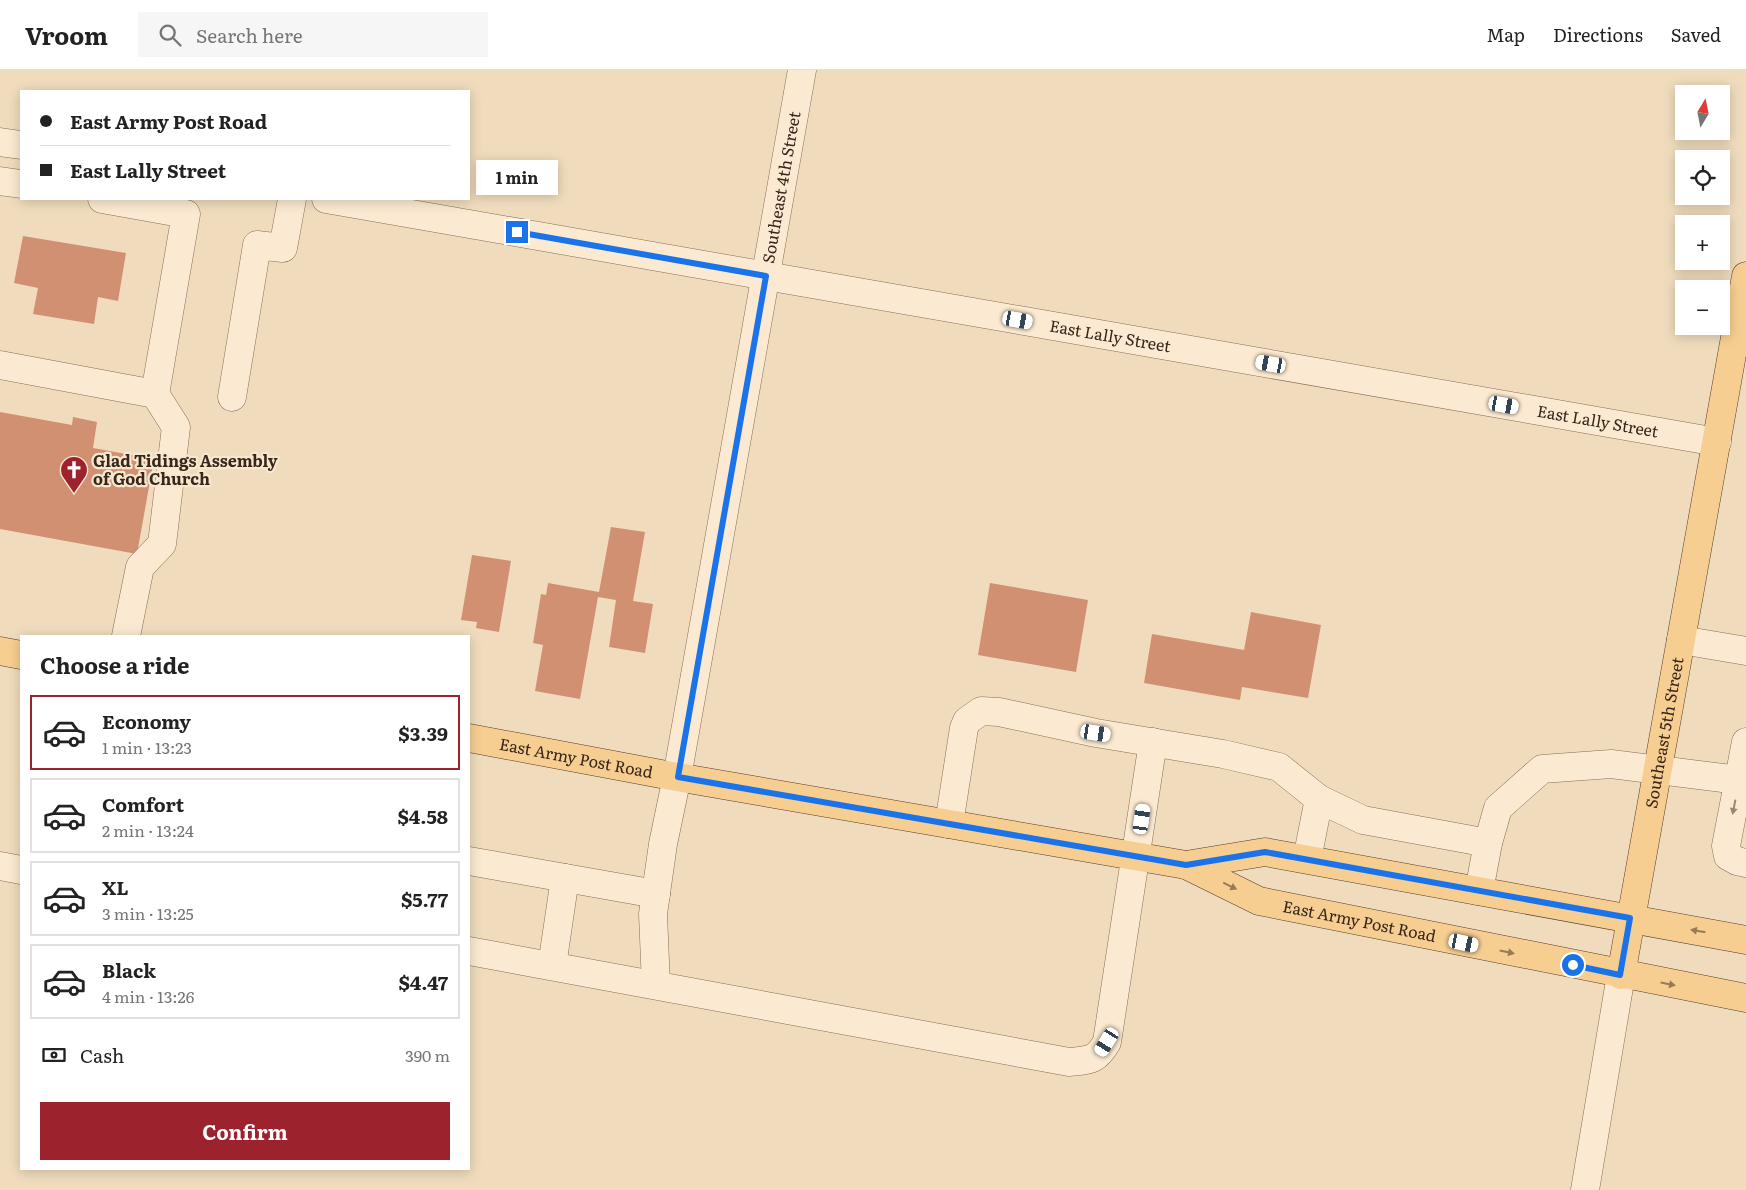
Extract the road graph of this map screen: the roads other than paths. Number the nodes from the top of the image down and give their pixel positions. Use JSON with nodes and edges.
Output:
{"nodes":[{"id":1,"x":802,"y":70,"type":"edge"},
{"id":2,"x":0,"y":142,"type":"edge"},
{"id":3,"x":20,"y":146,"type":"edge"},
{"id":4,"x":0,"y":181,"type":"edge"},
{"id":5,"x":20,"y":184,"type":"edge"},
{"id":6,"x":108,"y":200,"type":"edge"},
{"id":7,"x":292,"y":200,"type":"edge"},
{"id":8,"x":332,"y":200,"type":"edge"},
{"id":9,"x":766,"y":276,"type":"junction"},
{"id":10,"x":1746,"y":276,"type":"edge"},
{"id":11,"x":0,"y":365,"type":"edge"},
{"id":12,"x":155,"y":394,"type":"junction"},
{"id":13,"x":232,"y":397,"type":"dead end"},
{"id":14,"x":1717,"y":442,"type":"junction"},
{"id":15,"x":126,"y":635,"type":"edge"},
{"id":16,"x":1682,"y":640,"type":"junction"},
{"id":17,"x":0,"y":651,"type":"edge"},
{"id":18,"x":1746,"y":651,"type":"edge"},
{"id":19,"x":20,"y":655,"type":"edge"},
{"id":20,"x":470,"y":738,"type":"edge"},
{"id":21,"x":1153,"y":742,"type":"junction"},
{"id":22,"x":1746,"y":742,"type":"edge"},
{"id":23,"x":1658,"y":770,"type":"junction"},
{"id":24,"x":678,"y":777,"type":"junction"},
{"id":25,"x":1739,"y":780,"type":"junction"},
{"id":26,"x":1319,"y":799,"type":"junction"},
{"id":27,"x":949,"y":824,"type":"junction"},
{"id":28,"x":1488,"y":843,"type":"junction"},
{"id":29,"x":1136,"y":857,"type":"junction"},
{"id":30,"x":1307,"y":859,"type":"junction"},
{"id":31,"x":1737,"y":859,"type":"edge"},
{"id":32,"x":470,"y":861,"type":"edge"},
{"id":33,"x":1186,"y":865,"type":"junction"},
{"id":34,"x":0,"y":866,"type":"edge"},
{"id":35,"x":20,"y":870,"type":"edge"},
{"id":36,"x":565,"y":878,"type":"junction"},
{"id":37,"x":1479,"y":891,"type":"junction"},
{"id":38,"x":656,"y":894,"type":"junction"},
{"id":39,"x":1630,"y":918,"type":"junction"},
{"id":40,"x":1746,"y":940,"type":"edge"},
{"id":41,"x":470,"y":951,"type":"edge"},
{"id":42,"x":552,"y":966,"type":"junction"},
{"id":43,"x":1620,"y":975,"type":"junction"},
{"id":44,"x":656,"y":985,"type":"junction"},
{"id":45,"x":1746,"y":998,"type":"edge"},
{"id":46,"x":1585,"y":1190,"type":"edge"}],
"edges":[{"from":1,"to":9,"type":"street","name":"Southeast 4th Street"},
{"from":2,"to":3,"type":"street"},
{"from":4,"to":5,"type":"street"},
{"from":6,"to":12,"type":"street"},
{"from":7,"to":13,"type":"street"},
{"from":8,"to":9,"type":"street","name":"East Lally Street"},
{"from":9,"to":14,"type":"street","name":"East Lally Street"},
{"from":9,"to":24,"type":"street","name":"Southeast 4th Street"},
{"from":10,"to":14,"type":"main road","name":"Southeast 5th Street"},
{"from":11,"to":12,"type":"street"},
{"from":12,"to":15,"type":"street"},
{"from":14,"to":16,"type":"main road","name":"Southeast 5th Street"},
{"from":16,"to":18,"type":"street"},
{"from":16,"to":23,"type":"main road","name":"Southeast 5th Street"},
{"from":17,"to":19,"type":"main road"},
{"from":20,"to":24,"type":"main road","name":"East Army Post Road"},
{"from":21,"to":26,"type":"street"},
{"from":21,"to":27,"type":"street"},
{"from":21,"to":29,"type":"street"},
{"from":22,"to":25,"type":"street"},
{"from":23,"to":25,"type":"street"},
{"from":23,"to":28,"type":"street"},
{"from":23,"to":39,"type":"main road","name":"Southeast 5th Street"},
{"from":24,"to":27,"type":"main road","name":"East Army Post Road"},
{"from":24,"to":38,"type":"street","name":"Southeast 4th Street"},
{"from":25,"to":31,"type":"street","one_way":true},
{"from":26,"to":28,"type":"street"},
{"from":26,"to":30,"type":"street"},
{"from":27,"to":29,"type":"main road","name":"East Army Post Road"},
{"from":28,"to":37,"type":"street"},
{"from":29,"to":33,"type":"main road","name":"East Army Post Road"},
{"from":29,"to":44,"type":"street"},
{"from":30,"to":33,"type":"main road","name":"East Army Post Road"},
{"from":30,"to":37,"type":"main road","name":"East Army Post Road"},
{"from":32,"to":36,"type":"street"},
{"from":33,"to":43,"type":"main road","name":"East Army Post Road","one_way":true},
{"from":34,"to":35,"type":"street"},
{"from":36,"to":38,"type":"street"},
{"from":36,"to":42,"type":"street"},
{"from":37,"to":39,"type":"main road","name":"East Army Post Road"},
{"from":38,"to":44,"type":"street","name":"Southeast 4th Street"},
{"from":40,"to":39,"type":"main road","name":"East Army Post Road","one_way":true},
{"from":39,"to":43,"type":"main road","name":"Southeast 5th Street"},
{"from":41,"to":42,"type":"street"},
{"from":42,"to":44,"type":"street"},
{"from":43,"to":45,"type":"main road","name":"East Army Post Road","one_way":true},
{"from":43,"to":46,"type":"street","name":"Southeast 5th Street"}]}
